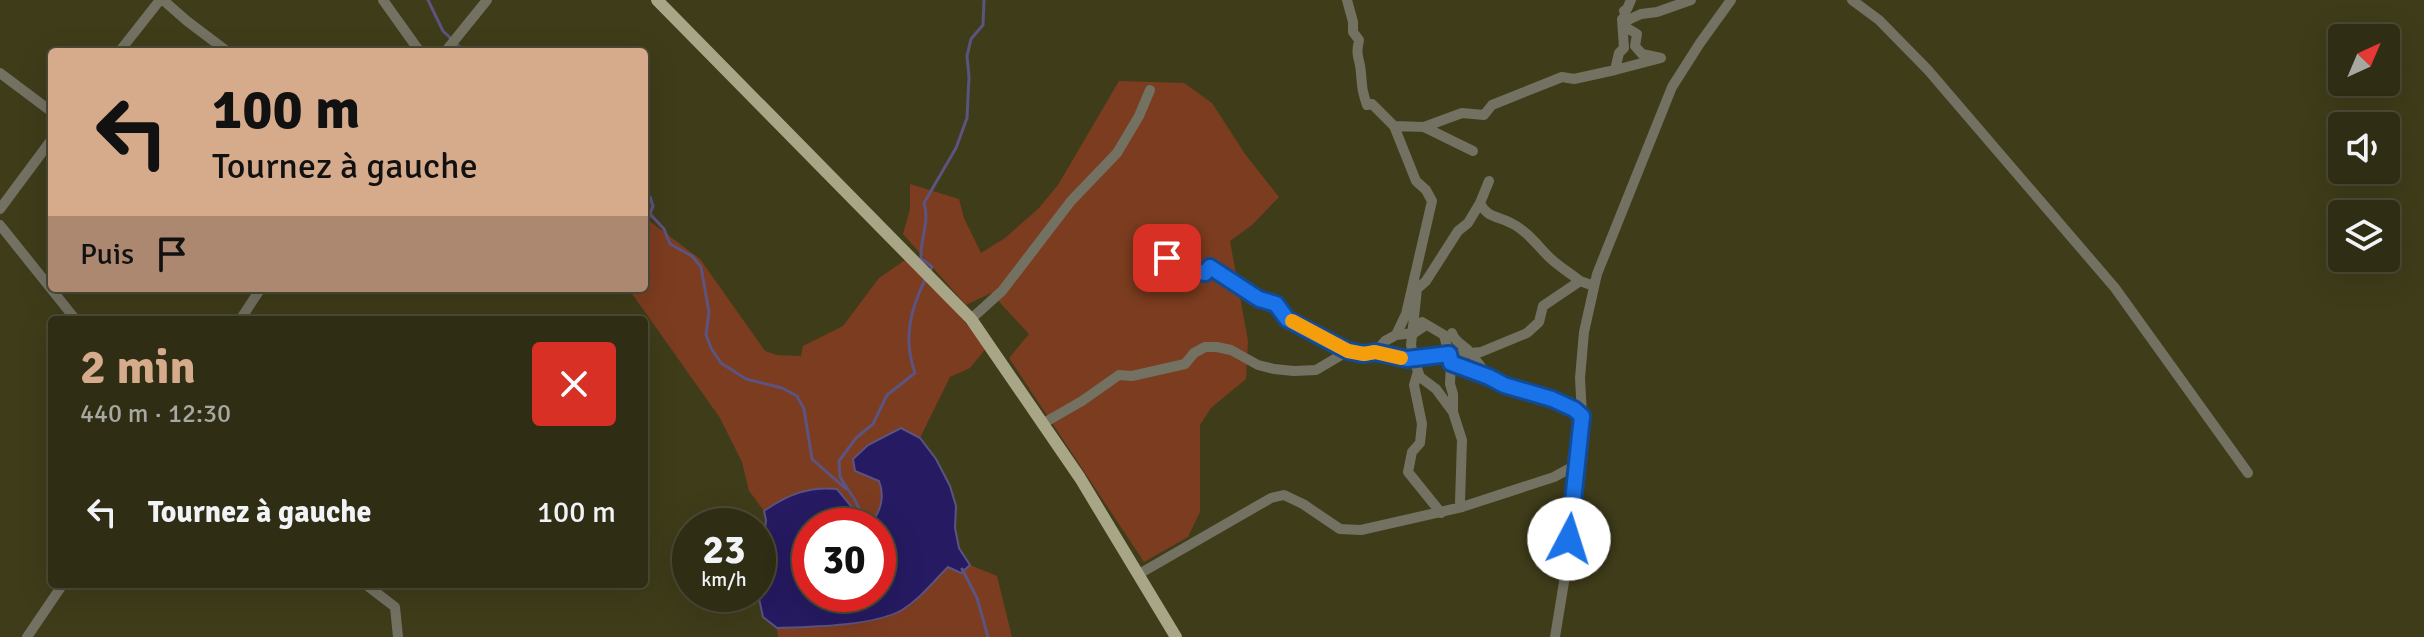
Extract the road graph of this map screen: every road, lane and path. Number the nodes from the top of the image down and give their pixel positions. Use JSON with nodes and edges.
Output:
{"nodes":[{"id":1,"x":162,"y":0,"type":"edge"},
{"id":2,"x":383,"y":0,"type":"edge"},
{"id":3,"x":487,"y":0,"type":"edge"},
{"id":4,"x":657,"y":0,"type":"edge"},
{"id":5,"x":1347,"y":0,"type":"edge"},
{"id":6,"x":1631,"y":0,"type":"edge"},
{"id":7,"x":1691,"y":0,"type":"edge"},
{"id":8,"x":1731,"y":0,"type":"edge"},
{"id":9,"x":1852,"y":0,"type":"edge"},
{"id":10,"x":1622,"y":10,"type":"edge"},
{"id":11,"x":122,"y":48,"type":"edge"},
{"id":12,"x":223,"y":48,"type":"edge"},
{"id":13,"x":417,"y":48,"type":"edge"},
{"id":14,"x":448,"y":48,"type":"edge"},
{"id":15,"x":1615,"y":70,"type":"junction"},
{"id":16,"x":0,"y":73,"type":"edge"},
{"id":17,"x":1150,"y":90,"type":"dead end"},
{"id":18,"x":48,"y":109,"type":"edge"},
{"id":19,"x":1394,"y":126,"type":"junction"},
{"id":20,"x":1424,"y":127,"type":"junction"},
{"id":21,"x":48,"y":144,"type":"edge"},
{"id":22,"x":1473,"y":151,"type":"dead end"},
{"id":23,"x":1489,"y":181,"type":"dead end"},
{"id":24,"x":1480,"y":203,"type":"junction"},
{"id":25,"x":0,"y":209,"type":"edge"},
{"id":26,"x":0,"y":225,"type":"edge"},
{"id":27,"x":1141,"y":260,"type":"dead end"},
{"id":28,"x":1580,"y":281,"type":"junction"},
{"id":29,"x":48,"y":285,"type":"edge"},
{"id":30,"x":1594,"y":286,"type":"junction"},
{"id":31,"x":54,"y":292,"type":"edge"},
{"id":32,"x":258,"y":292,"type":"edge"},
{"id":33,"x":73,"y":316,"type":"edge"},
{"id":34,"x":243,"y":316,"type":"edge"},
{"id":35,"x":1414,"y":316,"type":"junction"},
{"id":36,"x":971,"y":319,"type":"junction"},
{"id":37,"x":1426,"y":325,"type":"junction"},
{"id":38,"x":1414,"y":333,"type":"junction"},
{"id":39,"x":1452,"y":333,"type":"dead end"},
{"id":40,"x":1396,"y":335,"type":"junction"},
{"id":41,"x":1348,"y":351,"type":"junction"},
{"id":42,"x":1375,"y":352,"type":"junction"},
{"id":43,"x":1470,"y":352,"type":"junction"},
{"id":44,"x":1410,"y":358,"type":"junction"},
{"id":45,"x":1450,"y":359,"type":"junction"},
{"id":46,"x":1418,"y":371,"type":"junction"},
{"id":47,"x":1489,"y":377,"type":"junction"},
{"id":48,"x":1453,"y":412,"type":"junction"},
{"id":49,"x":1582,"y":416,"type":"junction"},
{"id":50,"x":1042,"y":424,"type":"junction"},
{"id":51,"x":1576,"y":465,"type":"junction"},
{"id":52,"x":2248,"y":473,"type":"dead end"},
{"id":53,"x":1462,"y":507,"type":"junction"},
{"id":54,"x":1441,"y":513,"type":"junction"},
{"id":55,"x":1139,"y":574,"type":"junction"},
{"id":56,"x":60,"y":588,"type":"edge"},
{"id":57,"x":370,"y":588,"type":"edge"},
{"id":58,"x":27,"y":637,"type":"edge"},
{"id":59,"x":398,"y":637,"type":"edge"},
{"id":60,"x":1176,"y":637,"type":"edge"},
{"id":61,"x":1555,"y":637,"type":"edge"}],
"edges":[{"from":1,"to":11,"type":"street"},
{"from":1,"to":12,"type":"street"},
{"from":2,"to":13,"type":"street"},
{"from":3,"to":14,"type":"street"},
{"from":4,"to":36,"type":"main road"},
{"from":5,"to":19,"type":"street"},
{"from":6,"to":10,"type":"street"},
{"from":7,"to":10,"type":"street"},
{"from":8,"to":30,"type":"street"},
{"from":9,"to":52,"type":"street"},
{"from":10,"to":15,"type":"street"},
{"from":10,"to":15,"type":"street"},
{"from":15,"to":20,"type":"street"},
{"from":16,"to":18,"type":"street"},
{"from":17,"to":36,"type":"street"},
{"from":19,"to":20,"type":"street"},
{"from":19,"to":40,"type":"street"},
{"from":20,"to":22,"type":"street"},
{"from":21,"to":25,"type":"street"},
{"from":23,"to":24,"type":"street"},
{"from":24,"to":28,"type":"street"},
{"from":24,"to":35,"type":"street"},
{"from":26,"to":29,"type":"street"},
{"from":27,"to":41,"type":"street"},
{"from":28,"to":30,"type":"street"},
{"from":28,"to":43,"type":"street"},
{"from":30,"to":49,"type":"street"},
{"from":31,"to":33,"type":"street"},
{"from":32,"to":34,"type":"street"},
{"from":35,"to":37,"type":"street"},
{"from":35,"to":38,"type":"street"},
{"from":36,"to":50,"type":"main road"},
{"from":37,"to":38,"type":"street"},
{"from":37,"to":45,"type":"street"},
{"from":38,"to":40,"type":"street"},
{"from":38,"to":44,"type":"street"},
{"from":39,"to":43,"type":"street"},
{"from":40,"to":42,"type":"street"},
{"from":41,"to":42,"type":"street"},
{"from":41,"to":50,"type":"street"},
{"from":42,"to":44,"type":"street"},
{"from":43,"to":45,"type":"street"},
{"from":43,"to":47,"type":"street"},
{"from":44,"to":45,"type":"street"},
{"from":44,"to":46,"type":"street"},
{"from":45,"to":47,"type":"street"},
{"from":45,"to":48,"type":"street"},
{"from":46,"to":48,"type":"street"},
{"from":46,"to":54,"type":"street"},
{"from":47,"to":49,"type":"street"},
{"from":48,"to":53,"type":"street"},
{"from":49,"to":51,"type":"street"},
{"from":50,"to":55,"type":"main road"},
{"from":51,"to":53,"type":"street"},
{"from":51,"to":61,"type":"street"},
{"from":53,"to":54,"type":"street"},
{"from":54,"to":55,"type":"street"},
{"from":55,"to":60,"type":"main road"},
{"from":56,"to":58,"type":"street"},
{"from":57,"to":59,"type":"street"}]}
